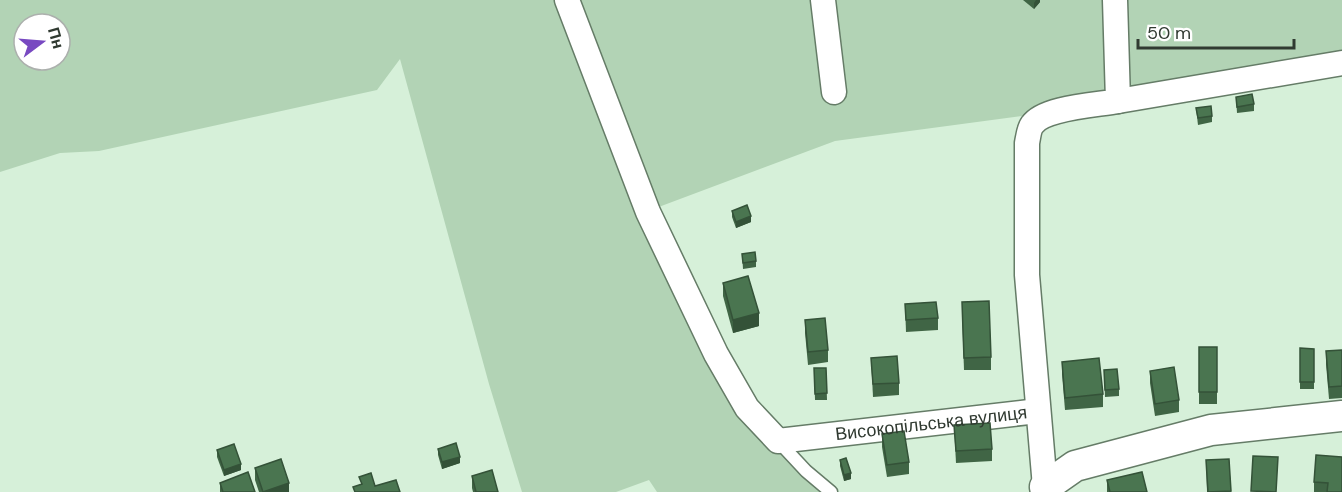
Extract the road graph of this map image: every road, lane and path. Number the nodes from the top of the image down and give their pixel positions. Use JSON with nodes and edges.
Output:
{"nodes":[{"id":1,"x":567,"y":0,"type":"edge"},
{"id":2,"x":823,"y":0,"type":"edge"},
{"id":3,"x":1115,"y":0,"type":"edge"},
{"id":4,"x":1342,"y":63,"type":"edge"},
{"id":5,"x":834,"y":92,"type":"dead end"},
{"id":6,"x":1118,"y":101,"type":"junction"},
{"id":7,"x":1038,"y":411,"type":"junction"},
{"id":8,"x":1342,"y":416,"type":"edge"},
{"id":9,"x":778,"y":441,"type":"junction"},
{"id":10,"x":1046,"y":489,"type":"edge"},
{"id":11,"x":831,"y":492,"type":"edge"}],
"edges":[{"from":1,"to":9,"type":"street"},
{"from":2,"to":5,"type":"street"},
{"from":3,"to":6,"type":"street"},
{"from":4,"to":6,"type":"street"},
{"from":6,"to":7,"type":"street"},
{"from":7,"to":9,"type":"street","name":"Високопільська вулиця"},
{"from":7,"to":10,"type":"street","name":"Високопільська вулиця"},
{"from":8,"to":10,"type":"street","name":"Високопільська вулиця"},
{"from":9,"to":11,"type":"lane"}]}
